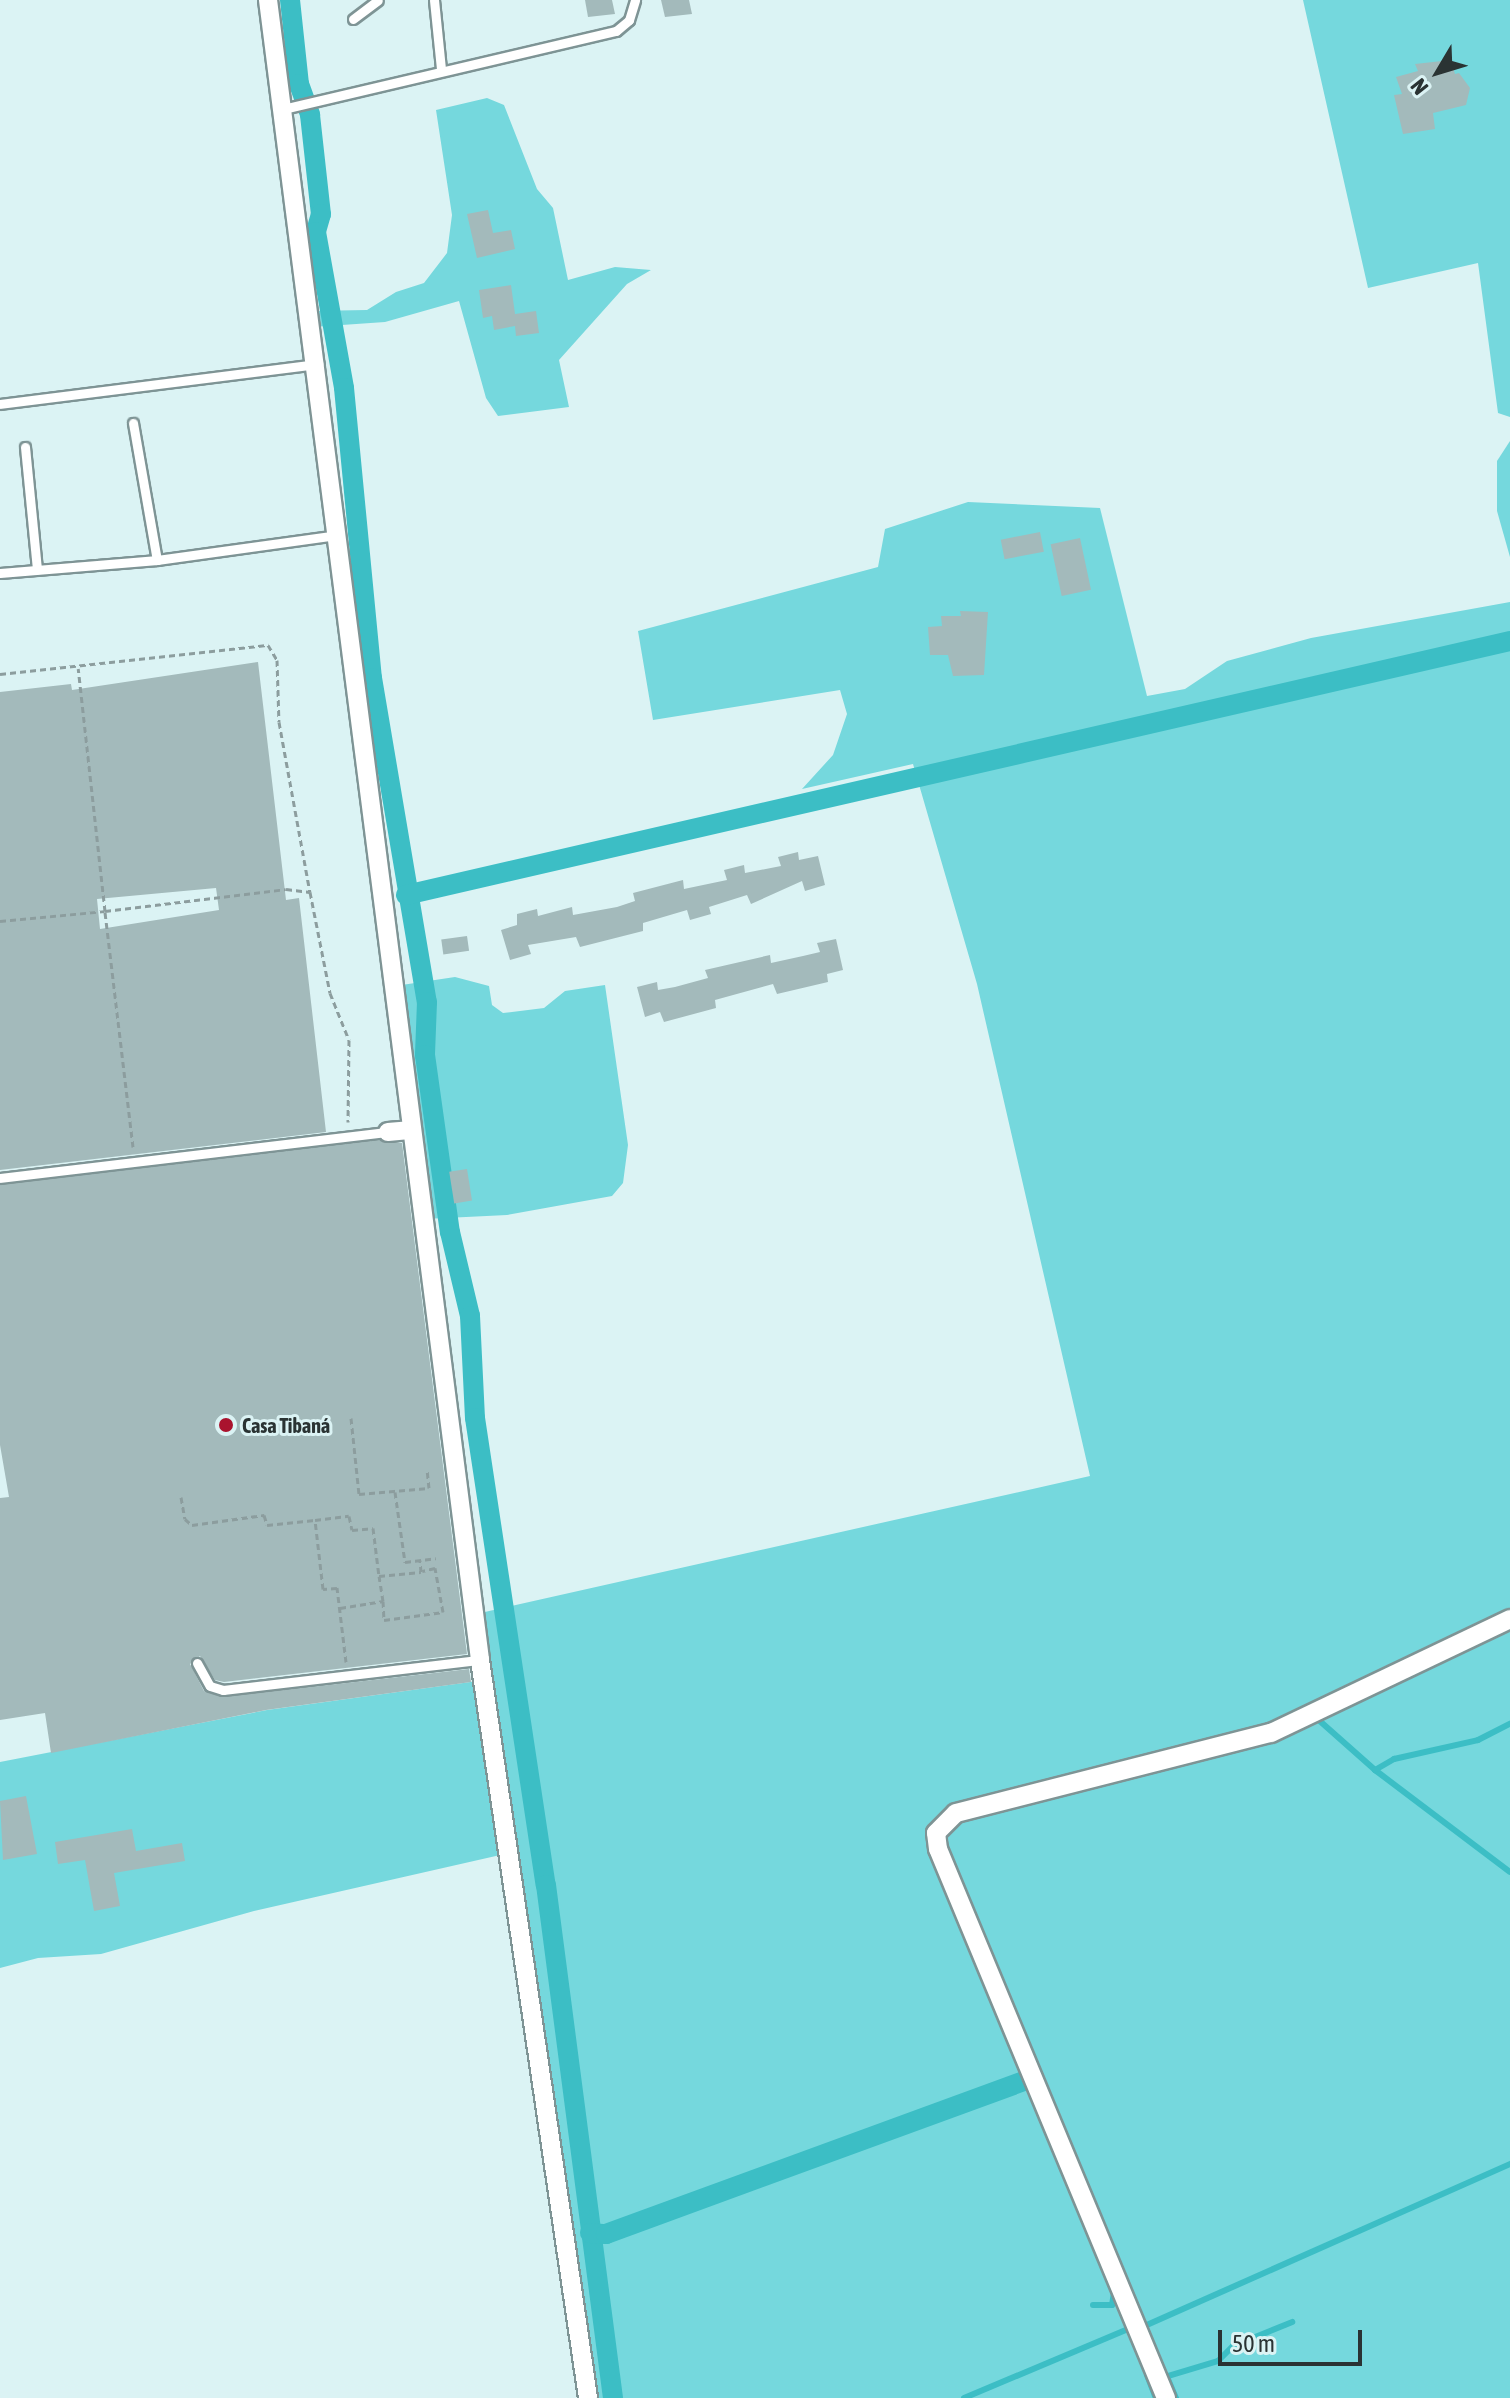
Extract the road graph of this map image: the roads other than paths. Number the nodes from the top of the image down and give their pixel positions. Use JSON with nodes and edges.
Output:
{"nodes":[{"id":1,"x":268,"y":0,"type":"edge"},
{"id":2,"x":378,"y":0,"type":"edge"},
{"id":3,"x":434,"y":0,"type":"edge"},
{"id":4,"x":635,"y":0,"type":"edge"},
{"id":5,"x":353,"y":19,"type":"dead end"},
{"id":6,"x":441,"y":69,"type":"junction"},
{"id":7,"x":283,"y":109,"type":"junction"},
{"id":8,"x":318,"y":364,"type":"junction"},
{"id":9,"x":0,"y":404,"type":"edge"},
{"id":10,"x":133,"y":423,"type":"dead end"},
{"id":11,"x":25,"y":447,"type":"dead end"},
{"id":12,"x":338,"y":535,"type":"junction"},
{"id":13,"x":157,"y":560,"type":"junction"},
{"id":14,"x":37,"y":569,"type":"junction"},
{"id":15,"x":0,"y":573,"type":"edge"},
{"id":16,"x":412,"y":1130,"type":"junction"},
{"id":17,"x":388,"y":1132,"type":"joint"},
{"id":18,"x":0,"y":1178,"type":"edge"},
{"id":19,"x":1510,"y":1619,"type":"edge"},
{"id":20,"x":480,"y":1660,"type":"junction"},
{"id":21,"x":197,"y":1663,"type":"dead end"},
{"id":22,"x":588,"y":2398,"type":"edge"},
{"id":23,"x":1166,"y":2398,"type":"edge"}],
"edges":[{"from":1,"to":7,"type":"street"},
{"from":2,"to":5,"type":"lane"},
{"from":3,"to":6,"type":"lane"},
{"from":4,"to":6,"type":"lane"},
{"from":6,"to":7,"type":"lane"},
{"from":7,"to":8,"type":"street"},
{"from":8,"to":9,"type":"lane"},
{"from":8,"to":12,"type":"street"},
{"from":10,"to":13,"type":"lane"},
{"from":11,"to":14,"type":"lane"},
{"from":12,"to":13,"type":"lane"},
{"from":12,"to":16,"type":"street"},
{"from":13,"to":14,"type":"lane"},
{"from":14,"to":15,"type":"lane"},
{"from":16,"to":17,"type":"street"},
{"from":16,"to":20,"type":"street"},
{"from":17,"to":18,"type":"lane"},
{"from":19,"to":23,"type":"street"},
{"from":20,"to":21,"type":"lane"},
{"from":20,"to":22,"type":"street"}]}
